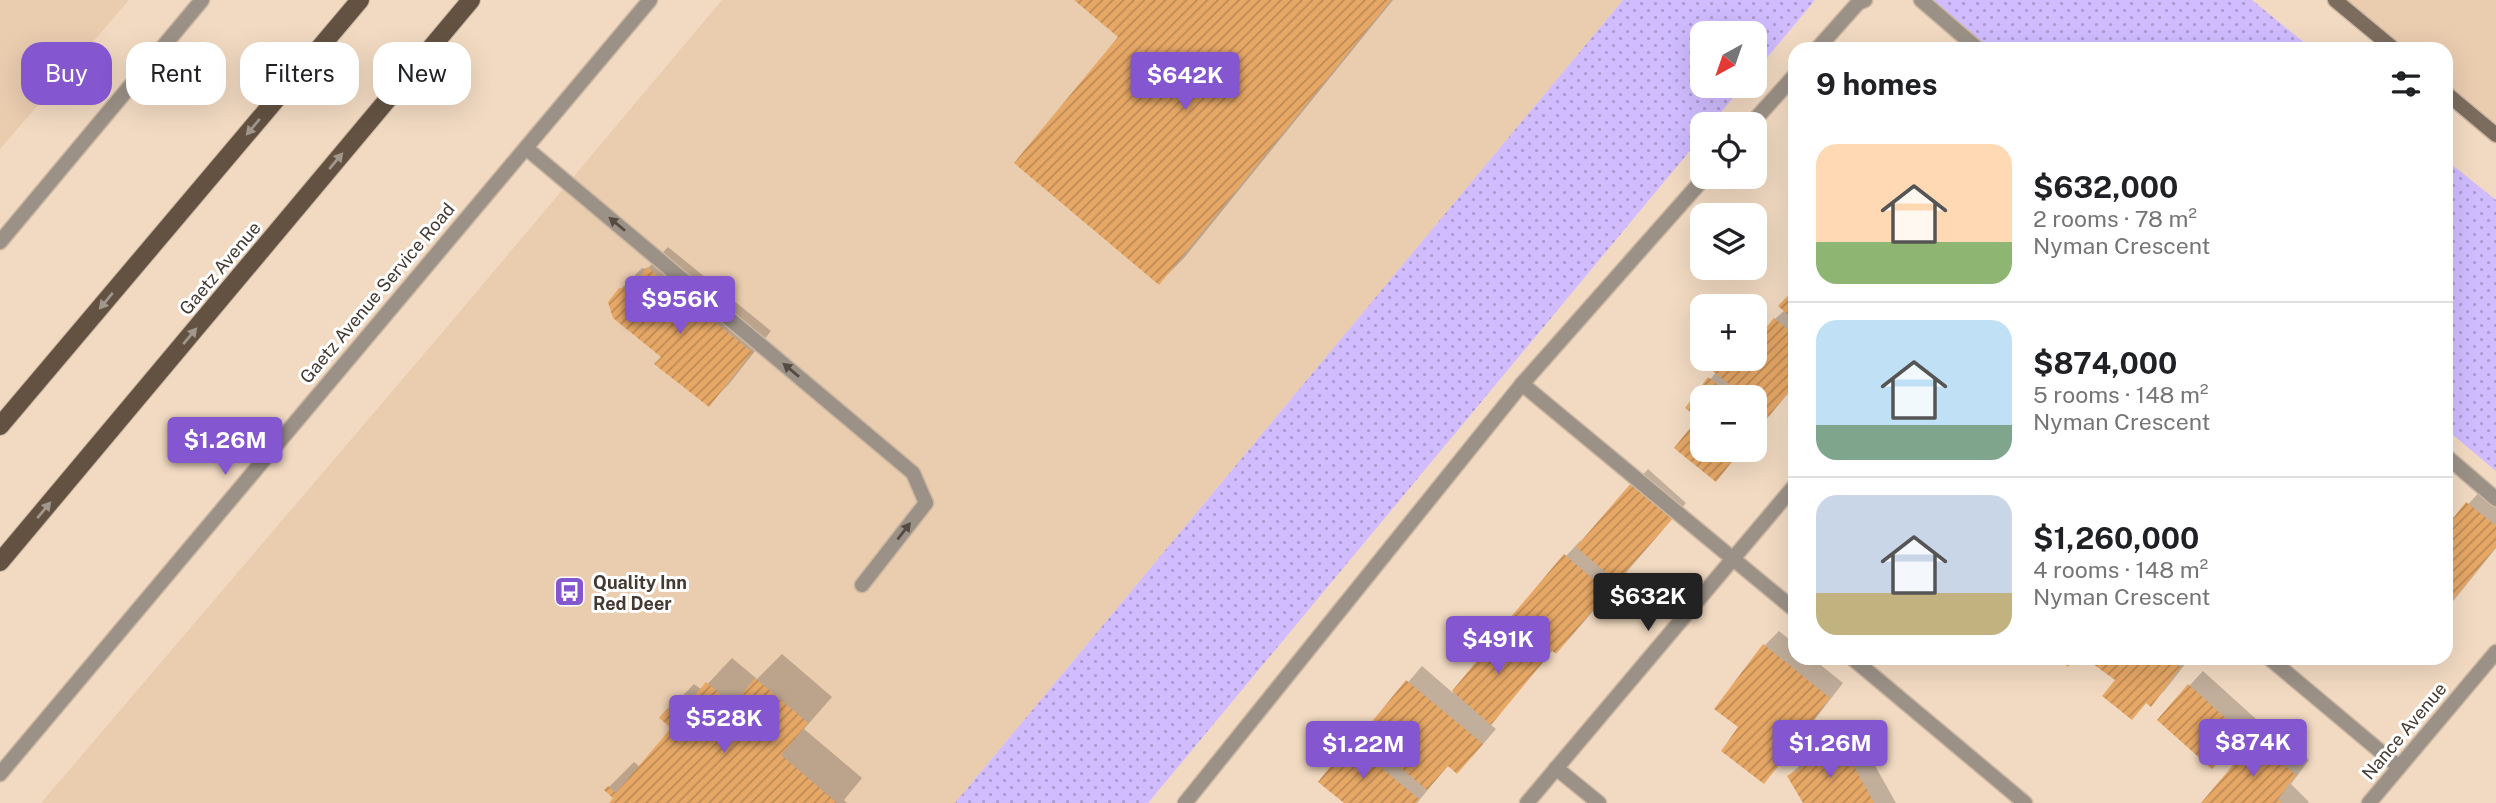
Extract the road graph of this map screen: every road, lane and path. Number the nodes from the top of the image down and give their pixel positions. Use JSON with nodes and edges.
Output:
{"nodes":[{"id":1,"x":202,"y":0,"type":"edge"},
{"id":2,"x":360,"y":0,"type":"edge"},
{"id":3,"x":471,"y":0,"type":"edge"},
{"id":4,"x":650,"y":0,"type":"edge"},
{"id":5,"x":1865,"y":0,"type":"edge"},
{"id":6,"x":1921,"y":0,"type":"edge"},
{"id":7,"x":2335,"y":0,"type":"edge"},
{"id":8,"x":1823,"y":42,"type":"edge"},
{"id":9,"x":1970,"y":42,"type":"edge"},
{"id":10,"x":2385,"y":42,"type":"edge"},
{"id":11,"x":1788,"y":83,"type":"edge"},
{"id":12,"x":2453,"y":99,"type":"edge"},
{"id":13,"x":1762,"y":112,"type":"edge"},
{"id":14,"x":2496,"y":135,"type":"edge"},
{"id":15,"x":526,"y":148,"type":"junction"},
{"id":16,"x":1694,"y":189,"type":"edge"},
{"id":17,"x":0,"y":242,"type":"edge"},
{"id":18,"x":1522,"y":384,"type":"junction"},
{"id":19,"x":0,"y":426,"type":"edge"},
{"id":20,"x":2453,"y":462,"type":"edge"},
{"id":21,"x":1788,"y":494,"type":"edge"},
{"id":22,"x":2496,"y":499,"type":"edge"},
{"id":23,"x":1734,"y":559,"type":"junction"},
{"id":24,"x":0,"y":562,"type":"edge"},
{"id":25,"x":862,"y":585,"type":"dead end"},
{"id":26,"x":1788,"y":604,"type":"edge"},
{"id":27,"x":2496,"y":652,"type":"edge"},
{"id":28,"x":1860,"y":665,"type":"edge"},
{"id":29,"x":2277,"y":665,"type":"edge"},
{"id":30,"x":2399,"y":767,"type":"junction"},
{"id":31,"x":1556,"y":768,"type":"junction"},
{"id":32,"x":0,"y":774,"type":"edge"},
{"id":33,"x":1185,"y":803,"type":"edge"},
{"id":34,"x":1527,"y":803,"type":"edge"},
{"id":35,"x":1599,"y":803,"type":"edge"},
{"id":36,"x":2025,"y":803,"type":"edge"},
{"id":37,"x":2369,"y":803,"type":"edge"}],
"edges":[{"from":1,"to":17,"type":"street"},
{"from":2,"to":19,"type":"main road","one_way":true},
{"from":24,"to":3,"type":"main road","name":"Gaetz Avenue","one_way":true},
{"from":4,"to":15,"type":"street","name":"Gaetz Avenue Service Road"},
{"from":5,"to":8,"type":"street"},
{"from":6,"to":9,"type":"street"},
{"from":7,"to":10,"type":"street"},
{"from":11,"to":13,"type":"street"},
{"from":12,"to":14,"type":"street"},
{"from":25,"to":15,"type":"street","one_way":true},
{"from":15,"to":32,"type":"street","name":"Gaetz Avenue Service Road"},
{"from":16,"to":18,"type":"street"},
{"from":18,"to":23,"type":"street"},
{"from":18,"to":33,"type":"street"},
{"from":20,"to":22,"type":"street"},
{"from":21,"to":23,"type":"street"},
{"from":23,"to":26,"type":"street"},
{"from":23,"to":31,"type":"street"},
{"from":27,"to":30,"type":"street","name":"Nance Avenue"},
{"from":28,"to":36,"type":"street"},
{"from":29,"to":30,"type":"street"},
{"from":30,"to":37,"type":"street","name":"Nance Avenue"},
{"from":31,"to":34,"type":"street"},
{"from":31,"to":35,"type":"street"}]}
